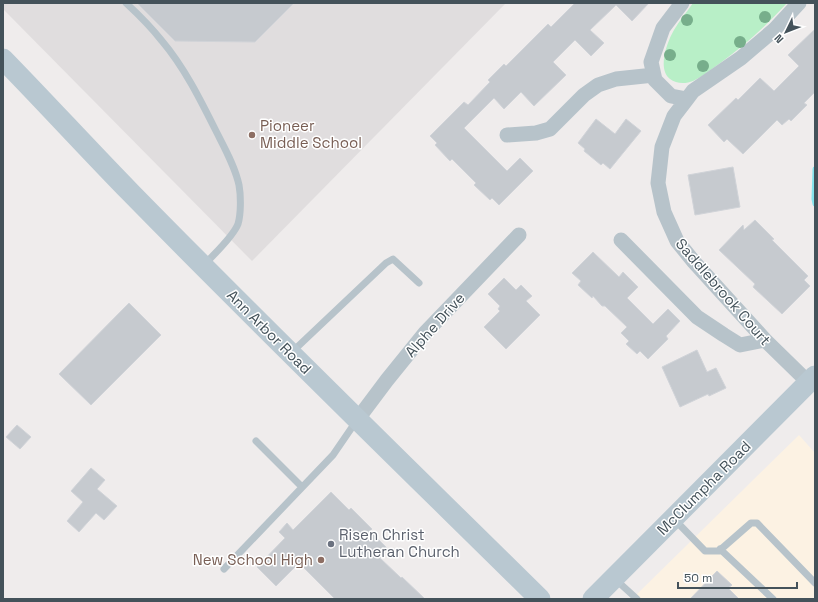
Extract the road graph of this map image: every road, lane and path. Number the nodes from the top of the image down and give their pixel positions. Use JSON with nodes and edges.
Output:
{"nodes":[{"id":1,"x":126,"y":3,"type":"edge"},
{"id":2,"x":682,"y":3,"type":"edge"},
{"id":3,"x":799,"y":3,"type":"edge"},
{"id":4,"x":3,"y":61,"type":"edge"},
{"id":5,"x":654,"y":75,"type":"junction"},
{"id":6,"x":687,"y":100,"type":"junction"},
{"id":7,"x":507,"y":134,"type":"dead end"},
{"id":8,"x":519,"y":235,"type":"dead end"},
{"id":9,"x":621,"y":240,"type":"dead end"},
{"id":10,"x":203,"y":266,"type":"junction"},
{"id":11,"x":419,"y":283,"type":"dead end"},
{"id":12,"x":764,"y":340,"type":"junction"},
{"id":13,"x":291,"y":354,"type":"junction"},
{"id":14,"x":812,"y":380,"type":"edge"},
{"id":15,"x":357,"y":420,"type":"junction"},
{"id":16,"x":256,"y":441,"type":"dead end"},
{"id":17,"x":302,"y":488,"type":"junction"},
{"id":18,"x":674,"y":519,"type":"junction"},
{"id":19,"x":720,"y":549,"type":"junction"},
{"id":20,"x":224,"y":569,"type":"dead end"},
{"id":21,"x":614,"y":578,"type":"junction"},
{"id":22,"x":815,"y":583,"type":"edge"},
{"id":23,"x":540,"y":599,"type":"edge"},
{"id":24,"x":593,"y":599,"type":"edge"},
{"id":25,"x":637,"y":599,"type":"edge"},
{"id":26,"x":773,"y":599,"type":"edge"}],
"edges":[{"from":1,"to":10,"type":"lane"},
{"from":2,"to":5,"type":"street"},
{"from":3,"to":6,"type":"street","name":"Saddlebrook Court"},
{"from":4,"to":10,"type":"main road","name":"Ann Arbor Road"},
{"from":5,"to":6,"type":"street"},
{"from":5,"to":7,"type":"street"},
{"from":6,"to":12,"type":"street","name":"Saddlebrook Court"},
{"from":8,"to":15,"type":"street","name":"Alphe Drive"},
{"from":9,"to":12,"type":"street"},
{"from":10,"to":13,"type":"main road","name":"Ann Arbor Road"},
{"from":11,"to":13,"type":"lane"},
{"from":12,"to":14,"type":"street","name":"Saddlebrook Court"},
{"from":13,"to":15,"type":"main road","name":"Ann Arbor Road"},
{"from":14,"to":18,"type":"main road","name":"McClumpha Road"},
{"from":15,"to":17,"type":"lane"},
{"from":15,"to":23,"type":"main road","name":"Ann Arbor Road"},
{"from":16,"to":17,"type":"lane"},
{"from":17,"to":20,"type":"lane"},
{"from":18,"to":19,"type":"lane"},
{"from":18,"to":21,"type":"main road","name":"McClumpha Road"},
{"from":19,"to":22,"type":"lane"},
{"from":19,"to":26,"type":"lane"},
{"from":21,"to":24,"type":"main road","name":"McClumpha Road"},
{"from":21,"to":25,"type":"lane"}]}
